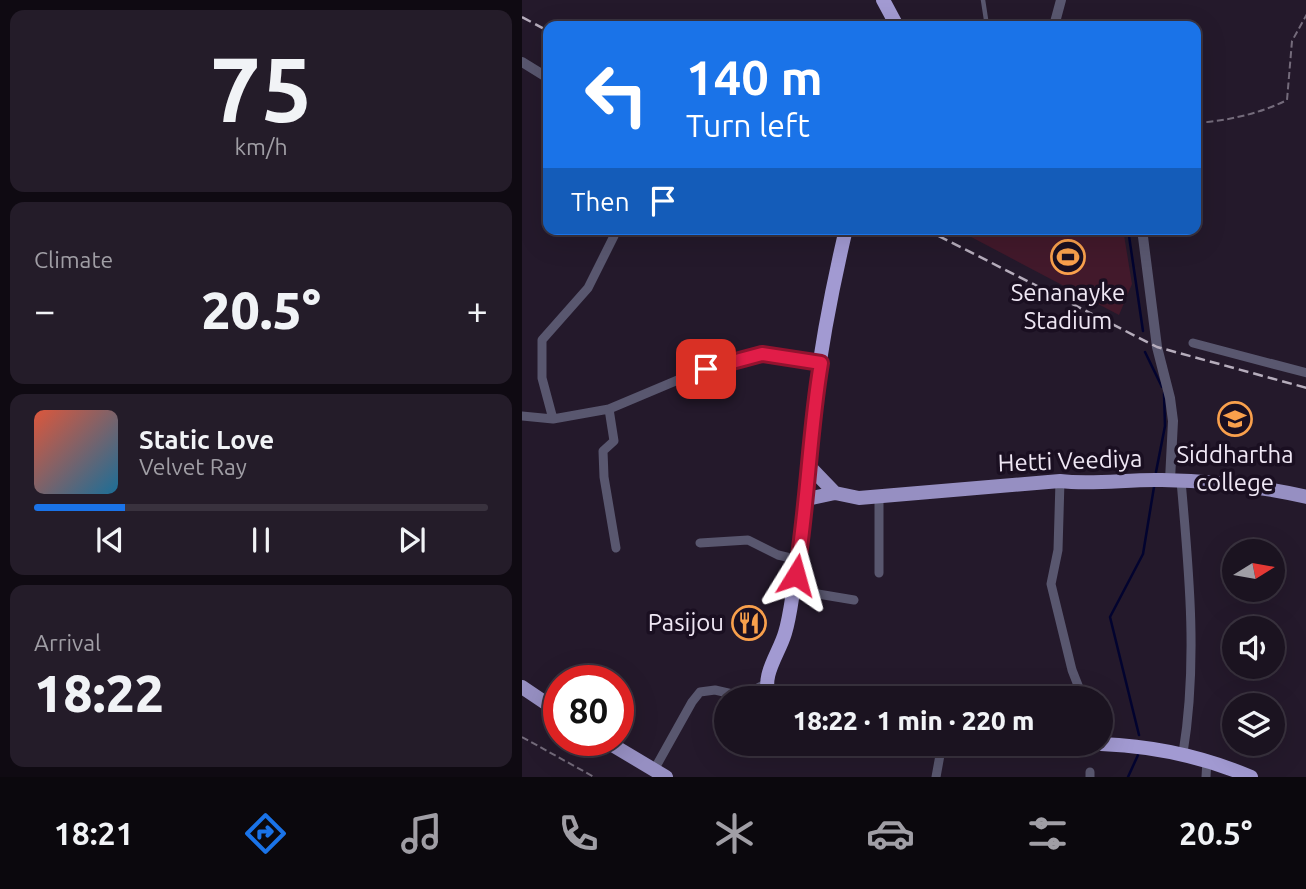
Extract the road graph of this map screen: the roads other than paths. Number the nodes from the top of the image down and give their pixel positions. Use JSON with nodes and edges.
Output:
{"nodes":[{"id":1,"x":883,"y":0,"type":"edge"},
{"id":2,"x":983,"y":0,"type":"edge"},
{"id":3,"x":1061,"y":0,"type":"edge"},
{"id":4,"x":894,"y":21,"type":"edge"},
{"id":5,"x":986,"y":21,"type":"edge"},
{"id":6,"x":1055,"y":21,"type":"edge"},
{"id":7,"x":522,"y":62,"type":"edge"},
{"id":8,"x":543,"y":75,"type":"edge"},
{"id":9,"x":840,"y":235,"type":"edge"},
{"id":10,"x":1143,"y":235,"type":"edge"},
{"id":11,"x":614,"y":236,"type":"dead end"},
{"id":12,"x":1193,"y":343,"type":"dead end"},
{"id":13,"x":821,"y":363,"type":"junction"},
{"id":14,"x":1307,"y":373,"type":"edge"},
{"id":15,"x":609,"y":409,"type":"junction"},
{"id":16,"x":522,"y":416,"type":"edge"},
{"id":17,"x":553,"y":419,"type":"junction"},
{"id":18,"x":809,"y":466,"type":"junction"},
{"id":19,"x":1171,"y":480,"type":"junction"},
{"id":20,"x":1060,"y":481,"type":"junction"},
{"id":21,"x":835,"y":493,"type":"junction"},
{"id":22,"x":879,"y":497,"type":"junction"},
{"id":23,"x":1307,"y":497,"type":"edge"},
{"id":24,"x":807,"y":499,"type":"junction"},
{"id":25,"x":700,"y":543,"type":"dead end"},
{"id":26,"x":616,"y":548,"type":"dead end"},
{"id":27,"x":799,"y":559,"type":"junction"},
{"id":28,"x":879,"y":573,"type":"dead end"},
{"id":29,"x":794,"y":590,"type":"junction"},
{"id":30,"x":854,"y":600,"type":"dead end"},
{"id":31,"x":768,"y":683,"type":"junction"},
{"id":32,"x":764,"y":686,"type":"edge"},
{"id":33,"x":768,"y":686,"type":"edge"},
{"id":34,"x":1078,"y":686,"type":"edge"},
{"id":35,"x":522,"y":687,"type":"edge"},
{"id":36,"x":714,"y":690,"type":"edge"},
{"id":37,"x":543,"y":701,"type":"edge"},
{"id":38,"x":1113,"y":745,"type":"edge"},
{"id":39,"x":1183,"y":753,"type":"junction"},
{"id":40,"x":631,"y":756,"type":"edge"},
{"id":41,"x":940,"y":756,"type":"edge"},
{"id":42,"x":1207,"y":760,"type":"junction"},
{"id":43,"x":660,"y":773,"type":"edge"},
{"id":44,"x":936,"y":777,"type":"edge"},
{"id":45,"x":1206,"y":777,"type":"edge"},
{"id":46,"x":1251,"y":777,"type":"edge"}],
"edges":[{"from":1,"to":4,"type":"highway"},
{"from":2,"to":5,"type":"lane"},
{"from":3,"to":6,"type":"street"},
{"from":7,"to":8,"type":"street"},
{"from":9,"to":13,"type":"highway"},
{"from":10,"to":19,"type":"street"},
{"from":11,"to":17,"type":"street"},
{"from":12,"to":14,"type":"street"},
{"from":13,"to":15,"type":"street"},
{"from":13,"to":18,"type":"highway"},
{"from":15,"to":17,"type":"street"},
{"from":15,"to":26,"type":"street"},
{"from":16,"to":17,"type":"street"},
{"from":18,"to":21,"type":"main road"},
{"from":18,"to":24,"type":"highway"},
{"from":19,"to":20,"type":"main road","name":"Hetti Veediya"},
{"from":19,"to":23,"type":"main road","name":"Hetti Veediya"},
{"from":19,"to":39,"type":"street"},
{"from":20,"to":22,"type":"main road","name":"Hetti Veediya"},
{"from":20,"to":34,"type":"street"},
{"from":21,"to":22,"type":"main road","name":"Hetti Veediya"},
{"from":21,"to":24,"type":"main road","name":"Hetti Veediya"},
{"from":22,"to":28,"type":"street"},
{"from":24,"to":27,"type":"highway"},
{"from":25,"to":27,"type":"street"},
{"from":27,"to":29,"type":"highway"},
{"from":29,"to":30,"type":"street"},
{"from":29,"to":31,"type":"highway"},
{"from":31,"to":32,"type":"street"},
{"from":31,"to":33,"type":"highway"},
{"from":35,"to":37,"type":"main road"},
{"from":36,"to":43,"type":"street"},
{"from":38,"to":39,"type":"highway"},
{"from":39,"to":42,"type":"highway"},
{"from":40,"to":43,"type":"main road"},
{"from":41,"to":44,"type":"street"},
{"from":42,"to":45,"type":"street"},
{"from":42,"to":46,"type":"highway"}]}
